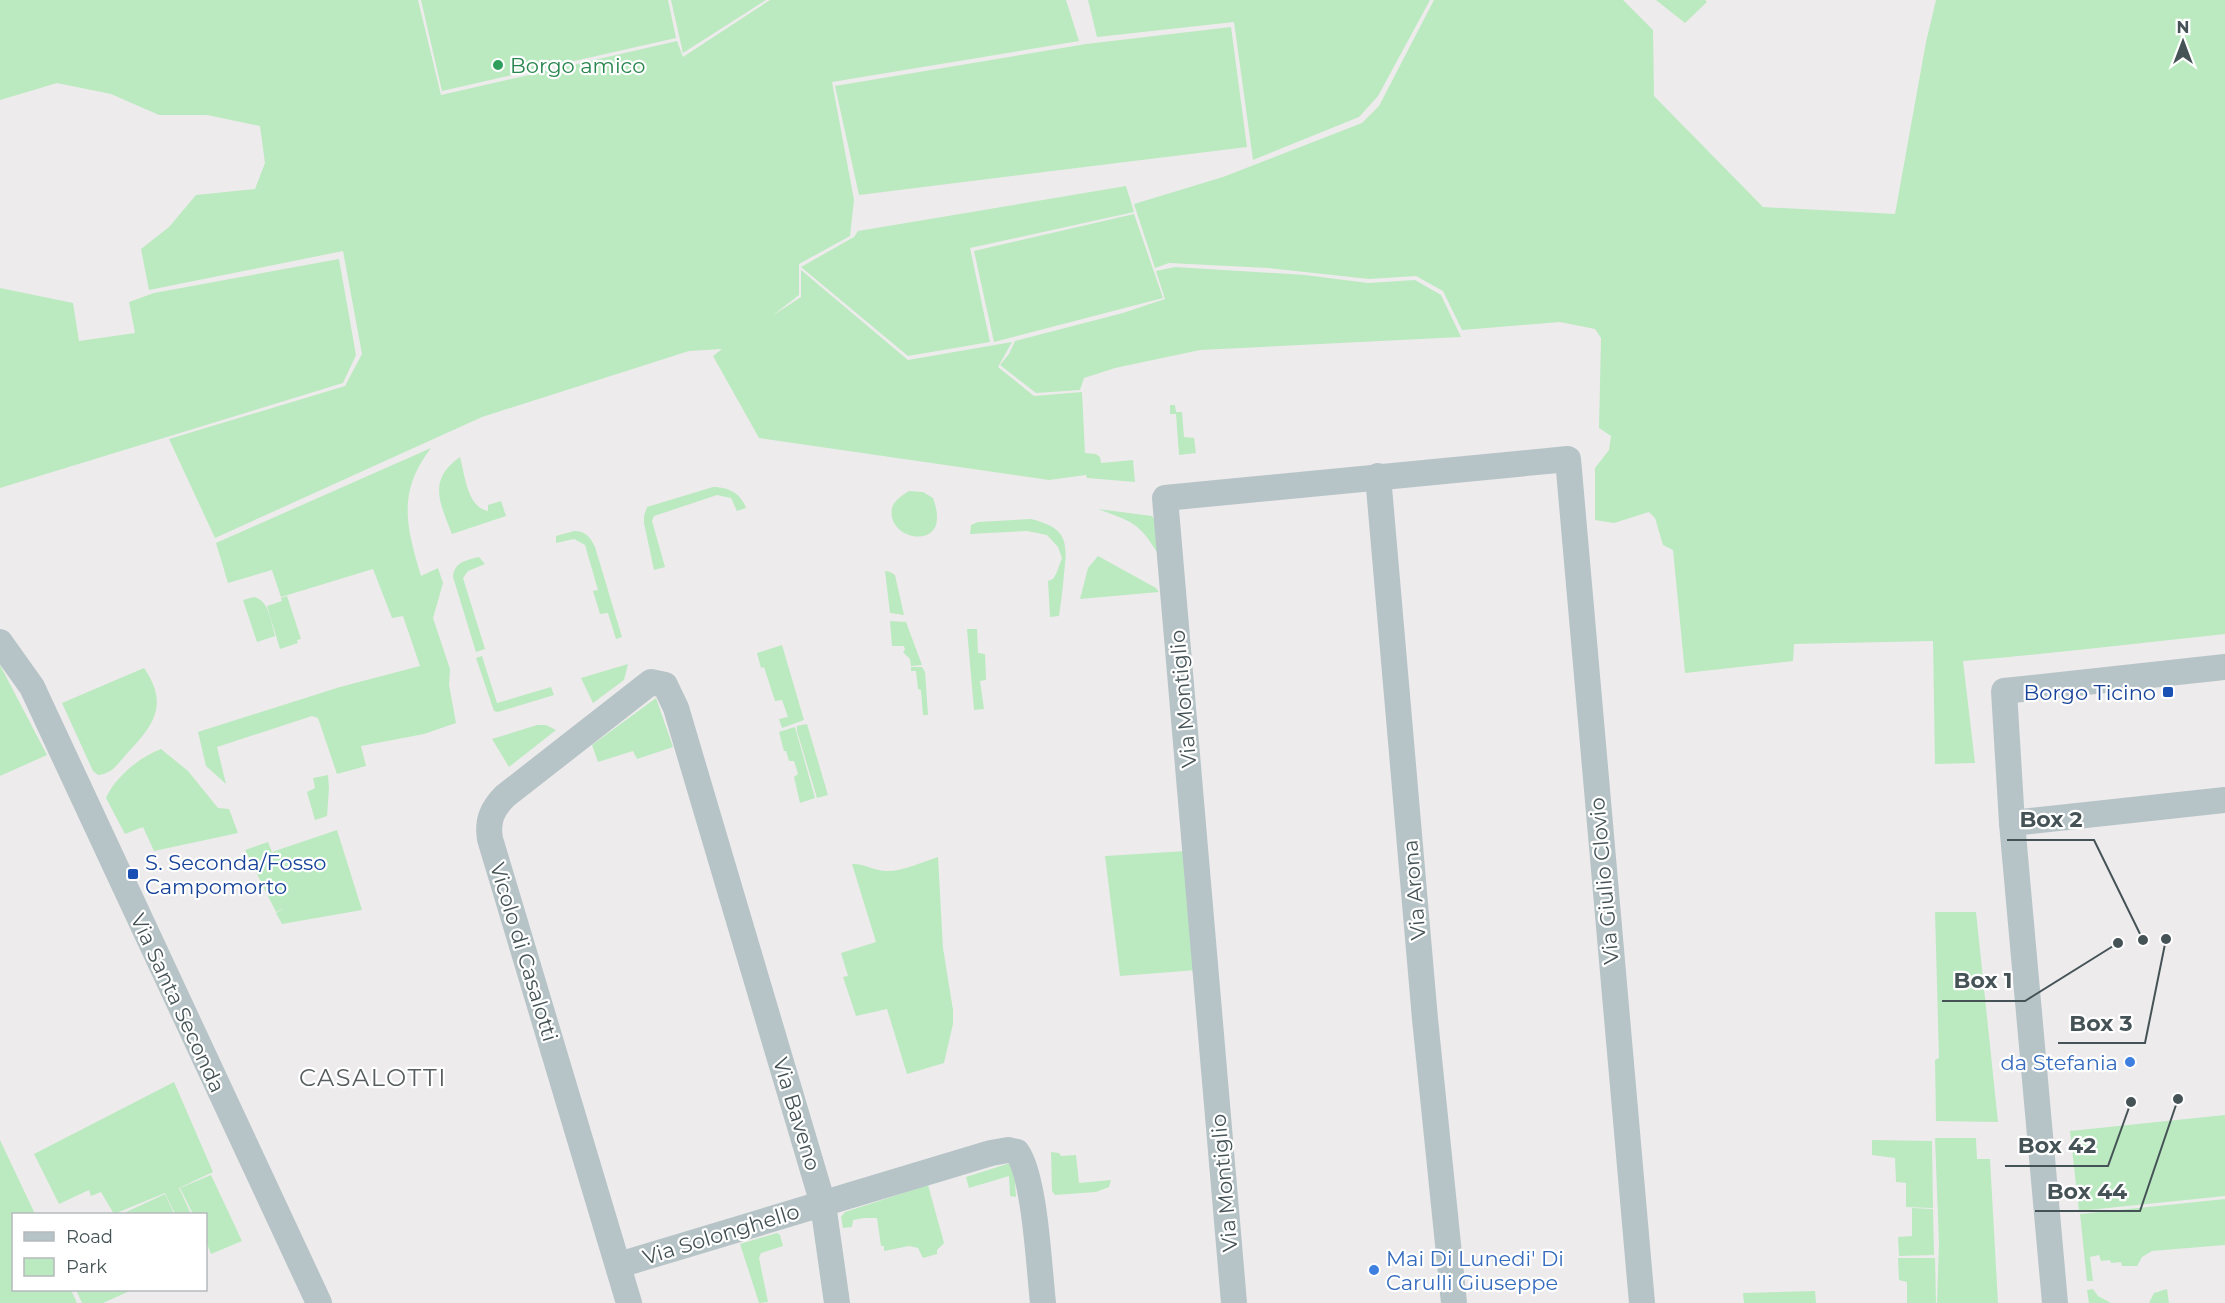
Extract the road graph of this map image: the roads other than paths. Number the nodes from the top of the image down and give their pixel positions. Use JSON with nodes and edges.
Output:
{"nodes":[{"id":1,"x":1568,"y":459,"type":"joint"},
{"id":2,"x":1378,"y":476,"type":"junction"},
{"id":3,"x":0,"y":642,"type":"edge"},
{"id":4,"x":2225,"y":667,"type":"edge"},
{"id":5,"x":665,"y":685,"type":"joint"},
{"id":6,"x":2225,"y":800,"type":"edge"},
{"id":7,"x":2012,"y":823,"type":"junction"},
{"id":8,"x":823,"y":1204,"type":"junction"},
{"id":9,"x":619,"y":1265,"type":"junction"},
{"id":10,"x":319,"y":1303,"type":"edge"},
{"id":11,"x":629,"y":1303,"type":"edge"},
{"id":12,"x":837,"y":1303,"type":"edge"},
{"id":13,"x":1043,"y":1303,"type":"edge"},
{"id":14,"x":1234,"y":1303,"type":"edge"},
{"id":15,"x":1454,"y":1303,"type":"edge"},
{"id":16,"x":1642,"y":1303,"type":"edge"},
{"id":17,"x":2055,"y":1303,"type":"edge"}],
"edges":[{"from":1,"to":2,"type":"street","name":"Via Montiglio"},
{"from":1,"to":16,"type":"street","name":"Via Giulio Clovio"},
{"from":2,"to":14,"type":"street","name":"Via Montiglio"},
{"from":2,"to":15,"type":"street","name":"Via Arona"},
{"from":3,"to":10,"type":"street","name":"Via Santa Seconda"},
{"from":4,"to":7,"type":"street"},
{"from":5,"to":8,"type":"street","name":"Via Baveno"},
{"from":5,"to":9,"type":"street","name":"Vicolo di Casalotti"},
{"from":6,"to":7,"type":"street"},
{"from":7,"to":17,"type":"street"},
{"from":8,"to":9,"type":"street","name":"Via Solonghello"},
{"from":8,"to":12,"type":"street","name":"Via Baveno"},
{"from":8,"to":13,"type":"street"},
{"from":9,"to":11,"type":"street","name":"Vicolo di Casalotti"}]}
